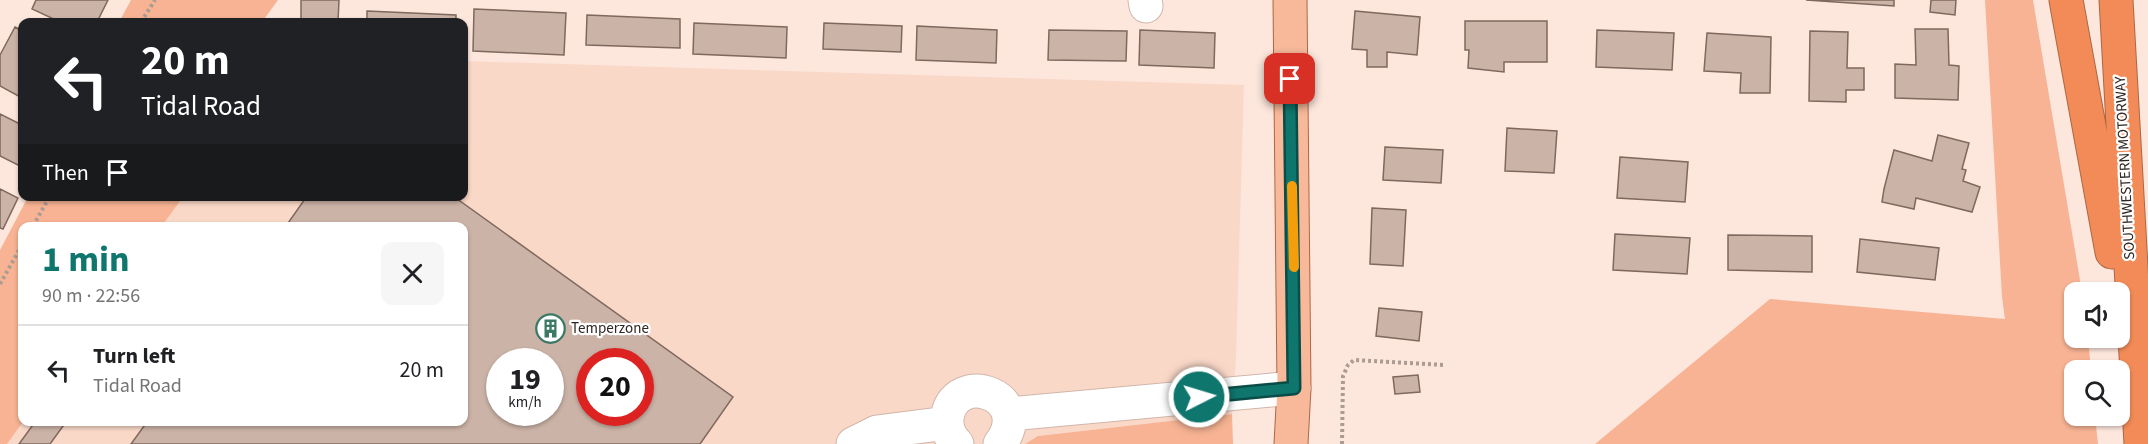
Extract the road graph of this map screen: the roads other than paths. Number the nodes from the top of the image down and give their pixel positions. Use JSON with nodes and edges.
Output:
{"nodes":[{"id":1,"x":1290,"y":0,"type":"edge"},
{"id":2,"x":2066,"y":0,"type":"edge"},
{"id":3,"x":2116,"y":0,"type":"edge"},
{"id":4,"x":2117,"y":282,"type":"edge"},
{"id":5,"x":2129,"y":348,"type":"edge"},
{"id":6,"x":2136,"y":385,"type":"junction"},
{"id":7,"x":1294,"y":388,"type":"junction"},
{"id":8,"x":1004,"y":429,"type":"edge"},
{"id":9,"x":952,"y":434,"type":"edge"},
{"id":10,"x":853,"y":444,"type":"edge"},
{"id":11,"x":1291,"y":444,"type":"edge"},
{"id":12,"x":2141,"y":444,"type":"edge"}],
"edges":[{"from":1,"to":7,"type":"main road"},
{"from":2,"to":4,"type":"highway"},
{"from":3,"to":6,"type":"highway","name":"SOUTHWESTERN MOTORWAY"},
{"from":5,"to":6,"type":"highway"},
{"from":6,"to":12,"type":"highway","name":"SOUTHWESTERN MOTORWAY"},
{"from":7,"to":8,"type":"lane"},
{"from":7,"to":11,"type":"main road"},
{"from":8,"to":9,"type":"lane"},
{"from":9,"to":10,"type":"lane"}]}
